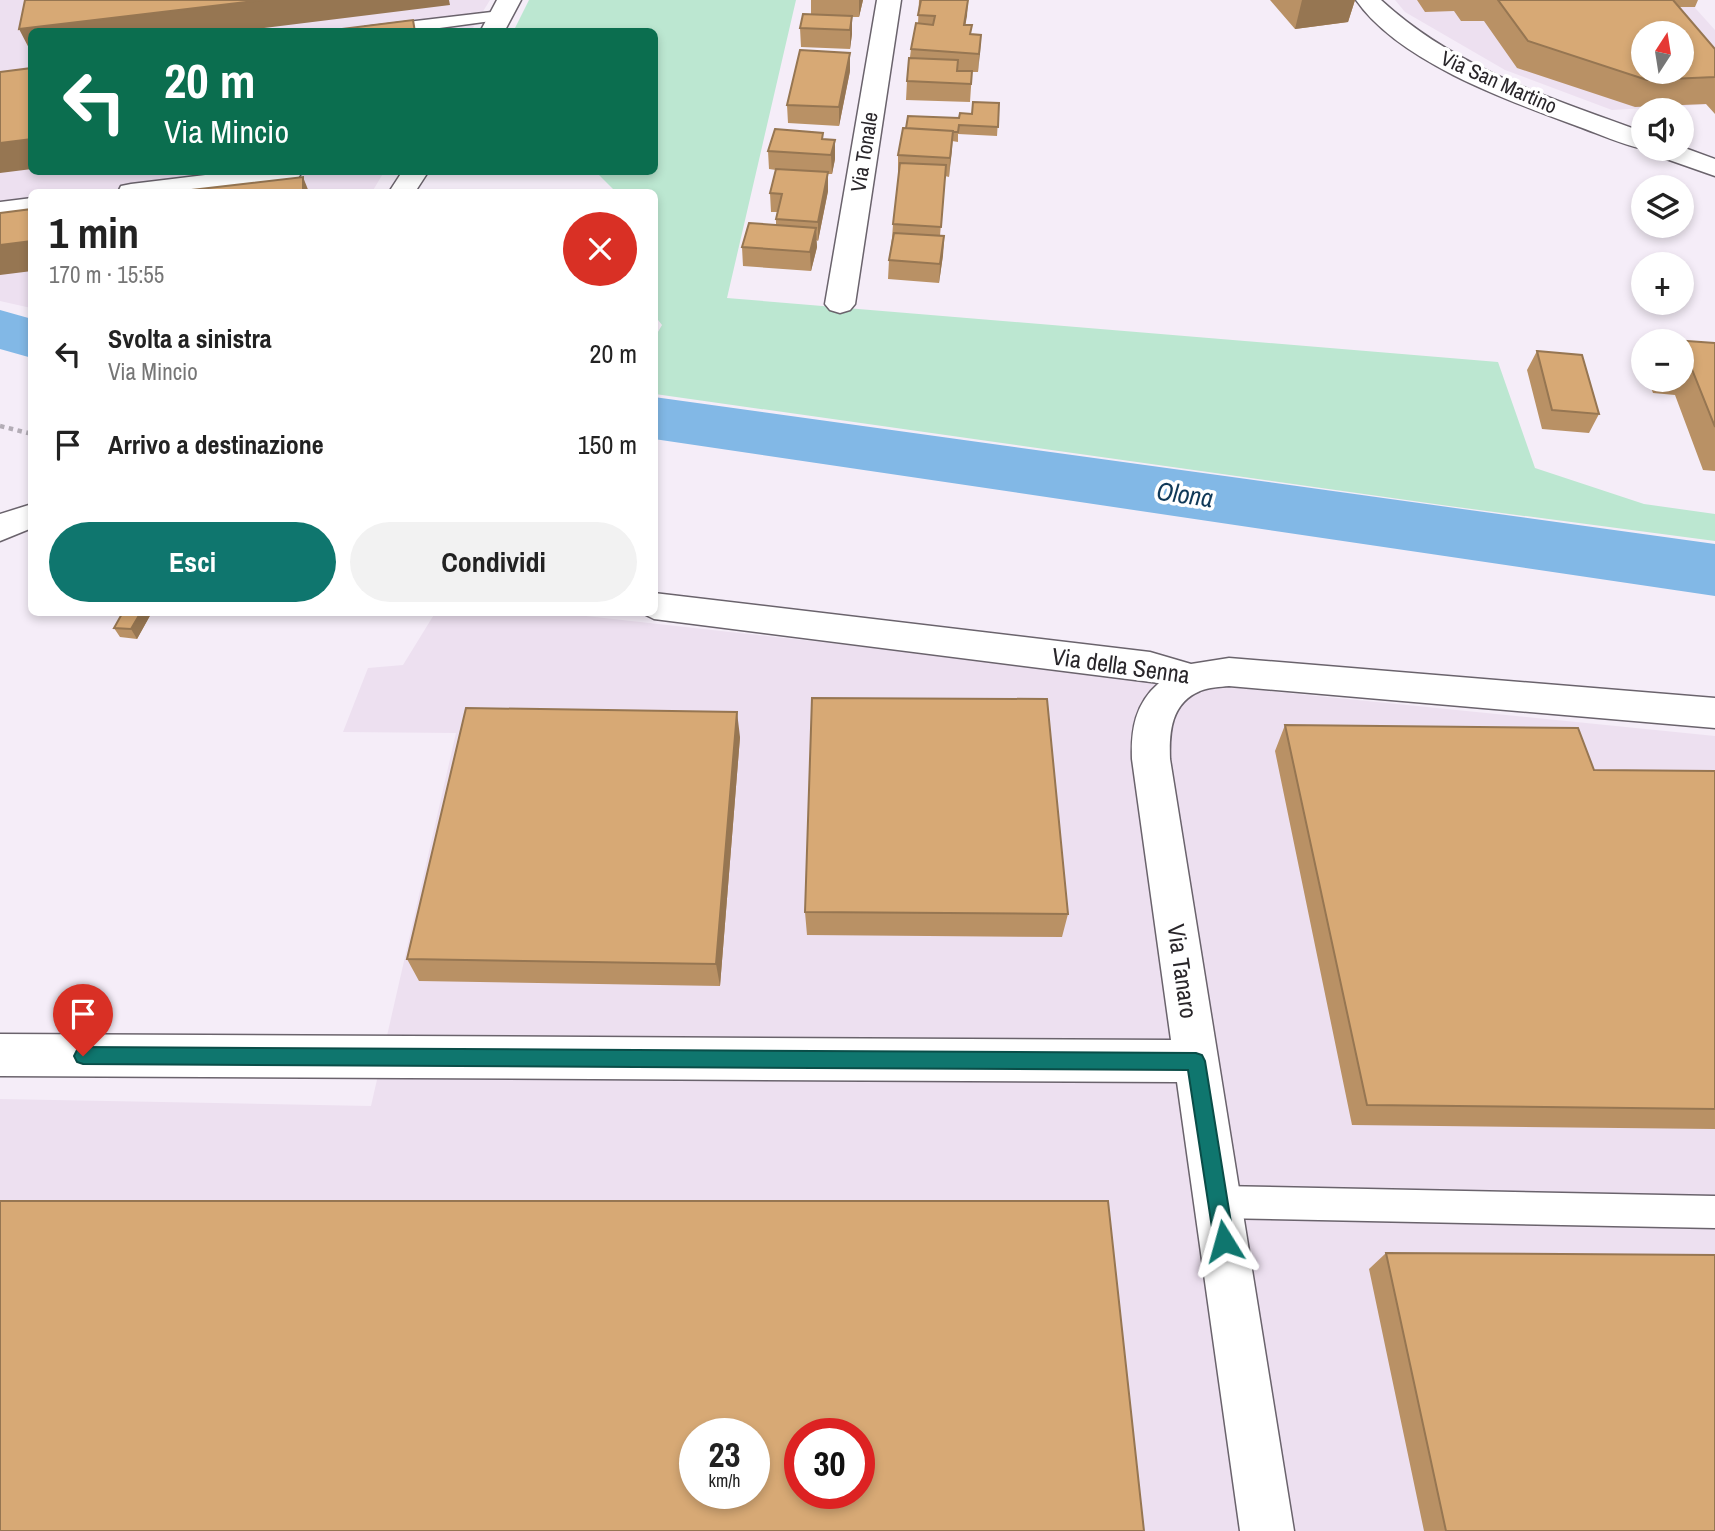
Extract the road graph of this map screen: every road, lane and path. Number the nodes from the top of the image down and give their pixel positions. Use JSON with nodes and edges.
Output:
{"nodes":[{"id":1,"x":888,"y":0,"type":"edge"},
{"id":2,"x":1368,"y":0,"type":"edge"},
{"id":3,"x":500,"y":16,"type":"edge"},
{"id":4,"x":399,"y":28,"type":"edge"},
{"id":5,"x":1631,"y":136,"type":"edge"},
{"id":6,"x":1694,"y":161,"type":"edge"},
{"id":7,"x":1715,"y":169,"type":"edge"},
{"id":8,"x":265,"y":175,"type":"edge"},
{"id":9,"x":155,"y":189,"type":"edge"},
{"id":10,"x":28,"y":206,"type":"edge"},
{"id":11,"x":0,"y":210,"type":"edge"},
{"id":12,"x":840,"y":304,"type":"dead end"},
{"id":13,"x":0,"y":426,"type":"edge"},
{"id":14,"x":28,"y":433,"type":"edge"},
{"id":15,"x":658,"y":606,"type":"edge"},
{"id":16,"x":1192,"y":678,"type":"junction"},
{"id":17,"x":1715,"y":713,"type":"edge"},
{"id":18,"x":0,"y":1055,"type":"edge"},
{"id":19,"x":1196,"y":1061,"type":"junction"},
{"id":20,"x":1219,"y":1202,"type":"junction"},
{"id":21,"x":1715,"y":1212,"type":"edge"},
{"id":22,"x":1267,"y":1531,"type":"edge"}],
"edges":[{"from":1,"to":12,"type":"street","name":"Via Tonale"},
{"from":2,"to":5,"type":"street","name":"Via San Martino"},
{"from":3,"to":4,"type":"lane"},
{"from":6,"to":7,"type":"street"},
{"from":8,"to":9,"type":"street"},
{"from":10,"to":11,"type":"street"},
{"from":13,"to":14,"type":"path"},
{"from":15,"to":16,"type":"street","name":"Via della Senna"},
{"from":16,"to":17,"type":"street","name":"Via della Senna"},
{"from":16,"to":19,"type":"street","name":"Via Tanaro"},
{"from":18,"to":19,"type":"street"},
{"from":19,"to":20,"type":"street","name":"Via Tanaro"},
{"from":20,"to":21,"type":"lane"},
{"from":20,"to":22,"type":"street","name":"Via Tanaro"}]}
